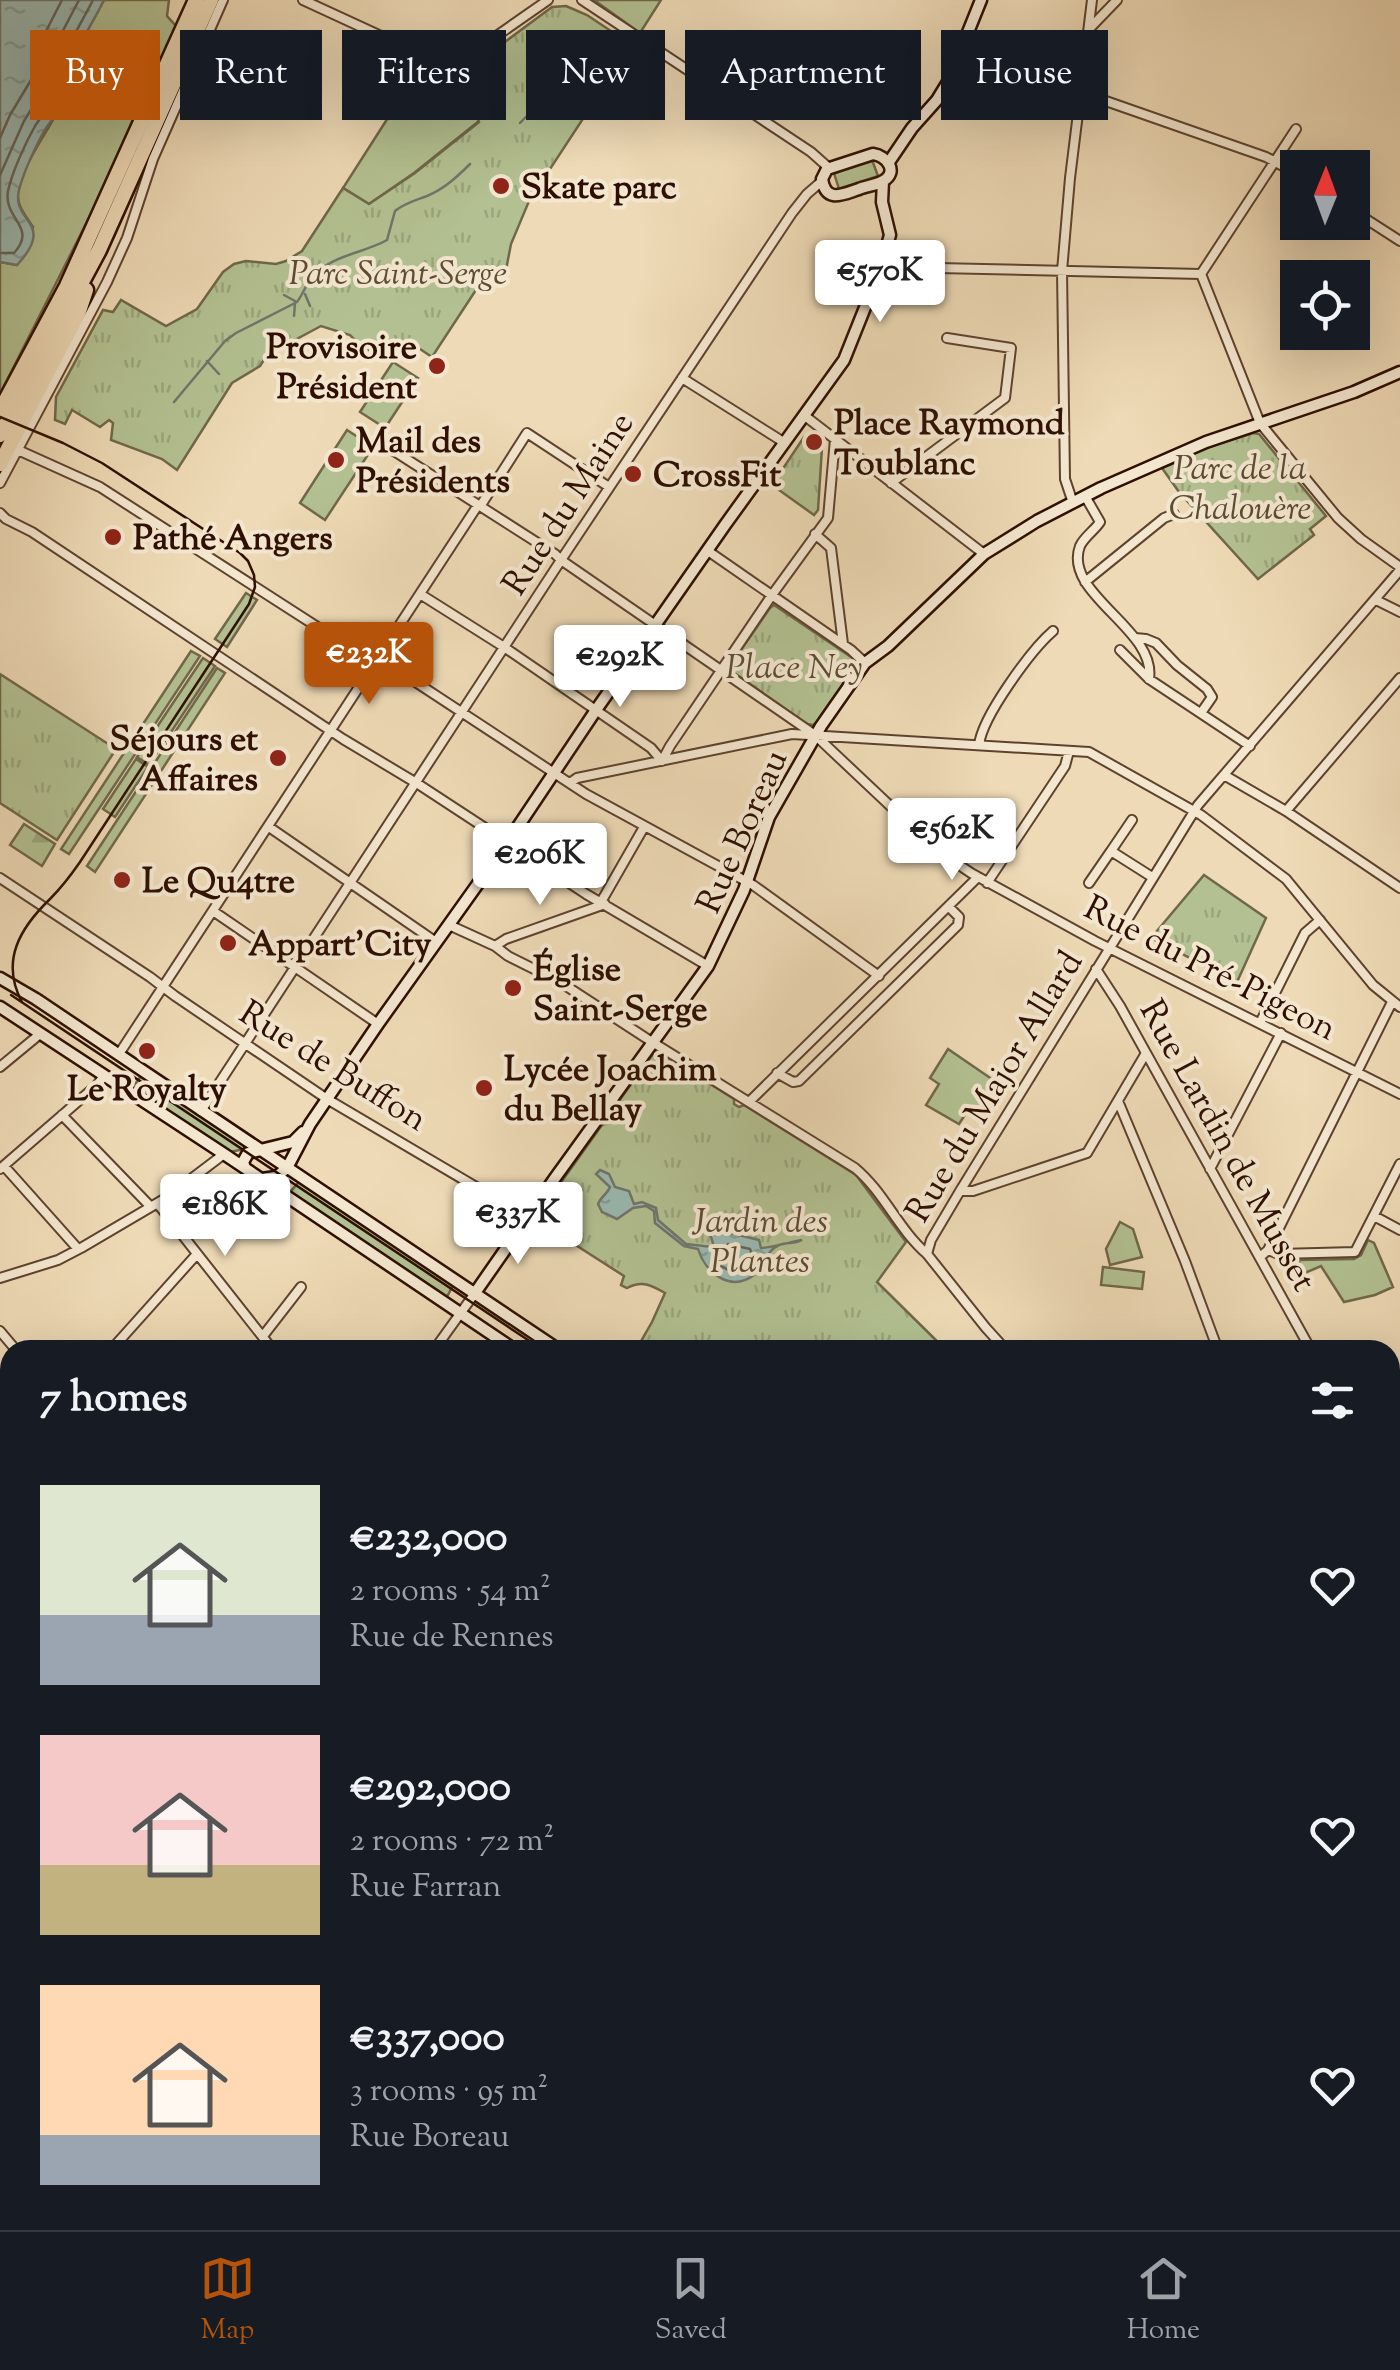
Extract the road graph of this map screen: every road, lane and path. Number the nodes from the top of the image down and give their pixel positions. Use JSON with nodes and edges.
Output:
{"nodes":[{"id":1,"x":196,"y":0,"type":"edge"},
{"id":2,"x":212,"y":0,"type":"edge"},
{"id":3,"x":223,"y":0,"type":"edge"},
{"id":4,"x":303,"y":0,"type":"edge"},
{"id":5,"x":548,"y":0,"type":"edge"},
{"id":6,"x":582,"y":0,"type":"edge"},
{"id":7,"x":980,"y":0,"type":"edge"},
{"id":8,"x":1092,"y":0,"type":"edge"},
{"id":9,"x":1117,"y":0,"type":"edge"},
{"id":10,"x":1090,"y":28,"type":"joint"},
{"id":11,"x":1108,"y":102,"type":"edge"},
{"id":12,"x":1077,"y":120,"type":"edge"},
{"id":13,"x":1296,"y":129,"type":"dead end"},
{"id":14,"x":885,"y":158,"type":"junction"},
{"id":15,"x":1274,"y":161,"type":"junction"},
{"id":16,"x":1280,"y":164,"type":"edge"},
{"id":17,"x":828,"y":168,"type":"junction"},
{"id":18,"x":822,"y":181,"type":"junction"},
{"id":19,"x":882,"y":181,"type":"junction"},
{"id":20,"x":856,"y":190,"type":"junction"},
{"id":21,"x":884,"y":210,"type":"junction"},
{"id":22,"x":1370,"y":222,"type":"edge"},
{"id":23,"x":1400,"y":241,"type":"edge"},
{"id":24,"x":99,"y":250,"type":"junction"},
{"id":25,"x":882,"y":264,"type":"junction"},
{"id":26,"x":1062,"y":271,"type":"junction"},
{"id":27,"x":1201,"y":274,"type":"junction"},
{"id":28,"x":97,"y":303,"type":"junction"},
{"id":29,"x":78,"y":314,"type":"junction"},
{"id":30,"x":947,"y":338,"type":"dead end"},
{"id":31,"x":1400,"y":372,"type":"edge"},
{"id":32,"x":682,"y":378,"type":"junction"},
{"id":33,"x":0,"y":411,"type":"edge"},
{"id":34,"x":804,"y":416,"type":"junction"},
{"id":35,"x":1260,"y":423,"type":"junction"},
{"id":36,"x":0,"y":435,"type":"edge"},
{"id":37,"x":835,"y":440,"type":"junction"},
{"id":38,"x":785,"y":443,"type":"junction"},
{"id":39,"x":383,"y":444,"type":"dead end"},
{"id":40,"x":18,"y":450,"type":"junction"},
{"id":41,"x":0,"y":464,"type":"edge"},
{"id":42,"x":891,"y":482,"type":"junction"},
{"id":43,"x":0,"y":483,"type":"edge"},
{"id":44,"x":609,"y":487,"type":"junction"},
{"id":45,"x":1086,"y":496,"type":"junction"},
{"id":46,"x":1073,"y":502,"type":"junction"},
{"id":47,"x":479,"y":505,"type":"junction"},
{"id":48,"x":1174,"y":514,"type":"dead end"},
{"id":49,"x":2,"y":520,"type":"edge"},
{"id":50,"x":816,"y":534,"type":"junction"},
{"id":51,"x":708,"y":551,"type":"junction"},
{"id":52,"x":984,"y":554,"type":"junction"},
{"id":53,"x":561,"y":560,"type":"junction"},
{"id":54,"x":1400,"y":568,"type":"edge"},
{"id":55,"x":1085,"y":582,"type":"junction"},
{"id":56,"x":420,"y":594,"type":"junction"},
{"id":57,"x":772,"y":595,"type":"junction"},
{"id":58,"x":1376,"y":600,"type":"junction"},
{"id":59,"x":1400,"y":612,"type":"edge"},
{"id":60,"x":656,"y":625,"type":"junction"},
{"id":61,"x":1053,"y":631,"type":"dead end"},
{"id":62,"x":1135,"y":638,"type":"junction"},
{"id":63,"x":844,"y":644,"type":"junction"},
{"id":64,"x":504,"y":647,"type":"junction"},
{"id":65,"x":1120,"y":650,"type":"dead end"},
{"id":66,"x":377,"y":661,"type":"junction"},
{"id":67,"x":866,"y":663,"type":"junction"},
{"id":68,"x":721,"y":670,"type":"junction"},
{"id":69,"x":1400,"y":678,"type":"edge"},
{"id":70,"x":1149,"y":679,"type":"junction"},
{"id":71,"x":596,"y":710,"type":"junction"},
{"id":72,"x":463,"y":712,"type":"junction"},
{"id":73,"x":1202,"y":713,"type":"junction"},
{"id":74,"x":332,"y":730,"type":"junction"},
{"id":75,"x":816,"y":735,"type":"junction"},
{"id":76,"x":979,"y":745,"type":"junction"},
{"id":77,"x":1250,"y":746,"type":"junction"},
{"id":78,"x":1070,"y":751,"type":"junction"},
{"id":79,"x":662,"y":761,"type":"junction"},
{"id":80,"x":554,"y":773,"type":"junction"},
{"id":81,"x":1224,"y":775,"type":"junction"},
{"id":82,"x":416,"y":783,"type":"junction"},
{"id":83,"x":570,"y":783,"type":"junction"},
{"id":84,"x":1194,"y":812,"type":"junction"},
{"id":85,"x":1286,"y":812,"type":"junction"},
{"id":86,"x":1132,"y":820,"type":"dead end"},
{"id":87,"x":269,"y":826,"type":"junction"},
{"id":88,"x":644,"y":827,"type":"junction"},
{"id":89,"x":506,"y":843,"type":"junction"},
{"id":90,"x":1111,"y":851,"type":"junction"},
{"id":91,"x":1152,"y":877,"type":"junction"},
{"id":92,"x":0,"y":878,"type":"edge"},
{"id":93,"x":982,"y":880,"type":"junction"},
{"id":94,"x":746,"y":882,"type":"junction"},
{"id":95,"x":350,"y":883,"type":"junction"},
{"id":96,"x":1089,"y":883,"type":"dead end"},
{"id":97,"x":1400,"y":888,"type":"edge"},
{"id":98,"x":603,"y":903,"type":"junction"},
{"id":99,"x":948,"y":907,"type":"junction"},
{"id":100,"x":213,"y":912,"type":"junction"},
{"id":101,"x":1320,"y":920,"type":"junction"},
{"id":102,"x":448,"y":924,"type":"junction"},
{"id":103,"x":436,"y":942,"type":"junction"},
{"id":104,"x":495,"y":946,"type":"junction"},
{"id":105,"x":1108,"y":948,"type":"junction"},
{"id":106,"x":295,"y":966,"type":"junction"},
{"id":107,"x":708,"y":966,"type":"junction"},
{"id":108,"x":1096,"y":968,"type":"junction"},
{"id":109,"x":879,"y":976,"type":"junction"},
{"id":110,"x":0,"y":978,"type":"edge"},
{"id":111,"x":164,"y":987,"type":"junction"},
{"id":112,"x":1396,"y":1005,"type":"edge"},
{"id":113,"x":0,"y":1007,"type":"edge"},
{"id":114,"x":1260,"y":1023,"type":"junction"},
{"id":115,"x":378,"y":1024,"type":"junction"},
{"id":116,"x":1281,"y":1033,"type":"junction"},
{"id":117,"x":40,"y":1034,"type":"junction"},
{"id":118,"x":245,"y":1042,"type":"junction"},
{"id":119,"x":654,"y":1042,"type":"junction"},
{"id":120,"x":1146,"y":1053,"type":"junction"},
{"id":121,"x":119,"y":1054,"type":"junction"},
{"id":122,"x":0,"y":1068,"type":"edge"},
{"id":123,"x":1357,"y":1072,"type":"junction"},
{"id":124,"x":777,"y":1073,"type":"junction"},
{"id":125,"x":104,"y":1076,"type":"junction"},
{"id":126,"x":1400,"y":1094,"type":"edge"},
{"id":127,"x":328,"y":1098,"type":"junction"},
{"id":128,"x":1118,"y":1101,"type":"junction"},
{"id":129,"x":749,"y":1102,"type":"junction"},
{"id":130,"x":201,"y":1112,"type":"junction"},
{"id":131,"x":62,"y":1115,"type":"junction"},
{"id":132,"x":310,"y":1124,"type":"junction"},
{"id":133,"x":260,"y":1150,"type":"junction"},
{"id":134,"x":224,"y":1154,"type":"junction"},
{"id":135,"x":245,"y":1162,"type":"junction"},
{"id":136,"x":1400,"y":1164,"type":"edge"},
{"id":137,"x":2,"y":1168,"type":"edge"},
{"id":138,"x":286,"y":1168,"type":"junction"},
{"id":139,"x":1210,"y":1169,"type":"junction"},
{"id":140,"x":262,"y":1179,"type":"junction"},
{"id":141,"x":960,"y":1190,"type":"junction"},
{"id":142,"x":154,"y":1205,"type":"junction"},
{"id":143,"x":1374,"y":1216,"type":"junction"},
{"id":144,"x":527,"y":1217,"type":"junction"},
{"id":145,"x":1400,"y":1230,"type":"edge"},
{"id":146,"x":78,"y":1249,"type":"junction"},
{"id":147,"x":197,"y":1254,"type":"junction"},
{"id":148,"x":926,"y":1254,"type":"junction"},
{"id":149,"x":1264,"y":1254,"type":"junction"},
{"id":150,"x":0,"y":1278,"type":"edge"},
{"id":151,"x":301,"y":1288,"type":"dead end"},
{"id":152,"x":475,"y":1293,"type":"junction"},
{"id":153,"x":460,"y":1314,"type":"junction"},
{"id":154,"x":263,"y":1336,"type":"junction"},
{"id":155,"x":120,"y":1340,"type":"edge"},
{"id":156,"x":266,"y":1340,"type":"edge"},
{"id":157,"x":441,"y":1340,"type":"edge"},
{"id":158,"x":499,"y":1340,"type":"edge"},
{"id":159,"x":545,"y":1340,"type":"edge"},
{"id":160,"x":997,"y":1340,"type":"edge"},
{"id":161,"x":1214,"y":1340,"type":"edge"},
{"id":162,"x":1307,"y":1340,"type":"edge"}],
"edges":[{"from":1,"to":33,"type":"highway"},
{"from":2,"to":24,"type":"highway"},
{"from":3,"to":28,"type":"street"},
{"from":4,"to":5,"type":"street"},
{"from":6,"to":17,"type":"street"},
{"from":7,"to":14,"type":"main road"},
{"from":8,"to":10,"type":"street"},
{"from":9,"to":10,"type":"street"},
{"from":11,"to":15,"type":"street"},
{"from":12,"to":26,"type":"street"},
{"from":13,"to":15,"type":"street"},
{"from":14,"to":17,"type":"main road"},
{"from":14,"to":19,"type":"main road"},
{"from":15,"to":16,"type":"street"},
{"from":15,"to":27,"type":"street"},
{"from":17,"to":18,"type":"main road"},
{"from":18,"to":20,"type":"main road"},
{"from":18,"to":32,"type":"street","name":"Rue du Maine"},
{"from":19,"to":20,"type":"main road"},
{"from":19,"to":21,"type":"main road"},
{"from":20,"to":21,"type":"main road"},
{"from":21,"to":25,"type":"main road"},
{"from":22,"to":23,"type":"street"},
{"from":24,"to":29,"type":"highway"},
{"from":24,"to":36,"type":"highway"},
{"from":25,"to":26,"type":"street"},
{"from":25,"to":34,"type":"main road"},
{"from":26,"to":27,"type":"street"},
{"from":26,"to":46,"type":"street"},
{"from":27,"to":35,"type":"street"},
{"from":28,"to":29,"type":"street"},
{"from":28,"to":40,"type":"street"},
{"from":29,"to":41,"type":"highway"},
{"from":30,"to":42,"type":"street"},
{"from":31,"to":35,"type":"main road","name":"Rue Boreau"},
{"from":32,"to":38,"type":"street"},
{"from":32,"to":44,"type":"street","name":"Rue du Maine"},
{"from":34,"to":37,"type":"street"},
{"from":34,"to":38,"type":"main road"},
{"from":35,"to":45,"type":"main road","name":"Rue Boreau"},
{"from":35,"to":54,"type":"street"},
{"from":37,"to":42,"type":"street"},
{"from":37,"to":50,"type":"street"},
{"from":38,"to":51,"type":"main road"},
{"from":39,"to":47,"type":"street","name":"Rue du Pré-Pigeon"},
{"from":40,"to":43,"type":"street"},
{"from":40,"to":66,"type":"street"},
{"from":42,"to":52,"type":"street"},
{"from":44,"to":47,"type":"street"},
{"from":44,"to":53,"type":"street","name":"Rue du Maine"},
{"from":45,"to":46,"type":"main road","name":"Rue Boreau"},
{"from":45,"to":55,"type":"street"},
{"from":46,"to":52,"type":"main road","name":"Rue Boreau"},
{"from":47,"to":53,"type":"street","name":"Rue du Pré-Pigeon"},
{"from":47,"to":56,"type":"street"},
{"from":48,"to":55,"type":"street"},
{"from":49,"to":74,"type":"street"},
{"from":50,"to":57,"type":"street"},
{"from":50,"to":63,"type":"street"},
{"from":51,"to":57,"type":"street"},
{"from":51,"to":60,"type":"main road"},
{"from":52,"to":67,"type":"main road","name":"Rue Boreau"},
{"from":53,"to":60,"type":"street","name":"Rue du Pré-Pigeon"},
{"from":53,"to":64,"type":"street","name":"Rue du Maine"},
{"from":54,"to":58,"type":"street","name":"Rue du Major Allard"},
{"from":55,"to":62,"type":"street"},
{"from":56,"to":64,"type":"street"},
{"from":56,"to":66,"type":"street"},
{"from":57,"to":63,"type":"street"},
{"from":57,"to":68,"type":"street"},
{"from":58,"to":59,"type":"street"},
{"from":58,"to":77,"type":"street","name":"Rue du Major Allard"},
{"from":60,"to":68,"type":"street","name":"Rue du Pré-Pigeon"},
{"from":60,"to":71,"type":"main road"},
{"from":61,"to":76,"type":"street"},
{"from":62,"to":70,"type":"street"},
{"from":62,"to":73,"type":"street"},
{"from":63,"to":67,"type":"street"},
{"from":64,"to":71,"type":"street"},
{"from":64,"to":72,"type":"street","name":"Rue du Maine"},
{"from":65,"to":70,"type":"street"},
{"from":66,"to":72,"type":"street"},
{"from":66,"to":74,"type":"street"},
{"from":67,"to":75,"type":"main road","name":"Rue Boreau"},
{"from":68,"to":75,"type":"street","name":"Rue du Pré-Pigeon"},
{"from":68,"to":79,"type":"street"},
{"from":69,"to":85,"type":"street"},
{"from":70,"to":73,"type":"street"},
{"from":71,"to":79,"type":"street"},
{"from":71,"to":80,"type":"main road"},
{"from":72,"to":80,"type":"street"},
{"from":72,"to":82,"type":"street","name":"Rue du Maine"},
{"from":73,"to":77,"type":"street"},
{"from":74,"to":82,"type":"street"},
{"from":74,"to":87,"type":"street"},
{"from":75,"to":76,"type":"street"},
{"from":75,"to":79,"type":"street"},
{"from":75,"to":93,"type":"street","name":"Rue du Pré-Pigeon"},
{"from":75,"to":94,"type":"main road","name":"Rue Boreau"},
{"from":76,"to":78,"type":"street"},
{"from":77,"to":81,"type":"street","name":"Rue du Major Allard"},
{"from":78,"to":84,"type":"street"},
{"from":78,"to":93,"type":"street"},
{"from":79,"to":83,"type":"street"},
{"from":80,"to":83,"type":"street"},
{"from":80,"to":89,"type":"main road"},
{"from":81,"to":84,"type":"street","name":"Rue du Major Allard"},
{"from":81,"to":85,"type":"street"},
{"from":82,"to":89,"type":"street"},
{"from":82,"to":95,"type":"street","name":"Rue du Maine"},
{"from":83,"to":88,"type":"street"},
{"from":84,"to":91,"type":"street","name":"Rue du Major Allard"},
{"from":84,"to":101,"type":"street"},
{"from":85,"to":97,"type":"street"},
{"from":86,"to":90,"type":"street"},
{"from":87,"to":95,"type":"street"},
{"from":87,"to":100,"type":"street"},
{"from":88,"to":94,"type":"street"},
{"from":88,"to":98,"type":"street"},
{"from":89,"to":98,"type":"street"},
{"from":89,"to":102,"type":"main road"},
{"from":90,"to":91,"type":"street"},
{"from":90,"to":96,"type":"street"},
{"from":91,"to":105,"type":"street","name":"Rue du Major Allard"},
{"from":92,"to":111,"type":"street","name":"Rue de Buffon"},
{"from":93,"to":99,"type":"street"},
{"from":93,"to":105,"type":"street","name":"Rue du Pré-Pigeon"},
{"from":94,"to":107,"type":"main road","name":"Rue Boreau"},
{"from":94,"to":109,"type":"street"},
{"from":95,"to":103,"type":"street"},
{"from":95,"to":106,"type":"street","name":"Rue du Maine"},
{"from":98,"to":104,"type":"street"},
{"from":98,"to":107,"type":"street"},
{"from":99,"to":109,"type":"street"},
{"from":99,"to":124,"type":"street"},
{"from":100,"to":106,"type":"street"},
{"from":100,"to":111,"type":"street"},
{"from":101,"to":112,"type":"street"},
{"from":101,"to":114,"type":"street"},
{"from":102,"to":103,"type":"main road"},
{"from":102,"to":104,"type":"street"},
{"from":103,"to":115,"type":"main road"},
{"from":104,"to":119,"type":"street"},
{"from":105,"to":108,"type":"street","name":"Rue du Major Allard"},
{"from":105,"to":114,"type":"street","name":"Rue du Pré-Pigeon"},
{"from":106,"to":115,"type":"street"},
{"from":106,"to":118,"type":"street","name":"Rue du Maine"},
{"from":107,"to":119,"type":"main road","name":"Rue Boreau"},
{"from":108,"to":120,"type":"street","name":"Rue Lardin de Musset"},
{"from":108,"to":141,"type":"street","name":"Rue du Major Allard"},
{"from":109,"to":124,"type":"street"},
{"from":110,"to":121,"type":"main road"},
{"from":111,"to":118,"type":"street","name":"Rue de Buffon"},
{"from":111,"to":121,"type":"street"},
{"from":112,"to":123,"type":"street"},
{"from":113,"to":117,"type":"main road"},
{"from":114,"to":116,"type":"street","name":"Rue du Pré-Pigeon"},
{"from":115,"to":127,"type":"main road"},
{"from":116,"to":123,"type":"street","name":"Rue du Pré-Pigeon"},
{"from":116,"to":139,"type":"street"},
{"from":117,"to":122,"type":"street"},
{"from":117,"to":125,"type":"main road"},
{"from":118,"to":127,"type":"street","name":"Rue de Buffon"},
{"from":118,"to":130,"type":"street","name":"Rue du Maine"},
{"from":119,"to":129,"type":"street"},
{"from":119,"to":144,"type":"main road","name":"Rue Boreau"},
{"from":120,"to":128,"type":"street"},
{"from":120,"to":139,"type":"street","name":"Rue Lardin de Musset"},
{"from":121,"to":130,"type":"main road"},
{"from":123,"to":126,"type":"street","name":"Rue du Pré-Pigeon"},
{"from":123,"to":149,"type":"street"},
{"from":124,"to":129,"type":"street"},
{"from":125,"to":131,"type":"street"},
{"from":125,"to":134,"type":"main road"},
{"from":127,"to":132,"type":"main road"},
{"from":127,"to":144,"type":"street","name":"Rue de Buffon"},
{"from":128,"to":141,"type":"street"},
{"from":128,"to":161,"type":"street"},
{"from":129,"to":148,"type":"street"},
{"from":130,"to":133,"type":"main road"},
{"from":131,"to":137,"type":"street"},
{"from":131,"to":142,"type":"street"},
{"from":132,"to":133,"type":"main road"},
{"from":132,"to":138,"type":"main road"},
{"from":133,"to":135,"type":"main road"},
{"from":133,"to":138,"type":"main road"},
{"from":134,"to":135,"type":"main road"},
{"from":134,"to":142,"type":"street"},
{"from":135,"to":140,"type":"main road"},
{"from":136,"to":143,"type":"street"},
{"from":137,"to":146,"type":"street"},
{"from":138,"to":140,"type":"main road"},
{"from":138,"to":152,"type":"main road"},
{"from":139,"to":149,"type":"street","name":"Rue Lardin de Musset"},
{"from":140,"to":153,"type":"main road"},
{"from":141,"to":148,"type":"street","name":"Rue du Major Allard"},
{"from":142,"to":146,"type":"street"},
{"from":142,"to":147,"type":"street"},
{"from":143,"to":145,"type":"street"},
{"from":143,"to":149,"type":"street"},
{"from":144,"to":152,"type":"main road","name":"Rue Boreau"},
{"from":146,"to":150,"type":"street"},
{"from":147,"to":154,"type":"street"},
{"from":147,"to":155,"type":"street"},
{"from":148,"to":160,"type":"street"},
{"from":149,"to":162,"type":"street","name":"Rue Lardin de Musset"},
{"from":151,"to":154,"type":"street"},
{"from":152,"to":153,"type":"street"},
{"from":152,"to":159,"type":"main road"},
{"from":153,"to":157,"type":"street"},
{"from":153,"to":158,"type":"main road"},
{"from":154,"to":156,"type":"street"}]}
